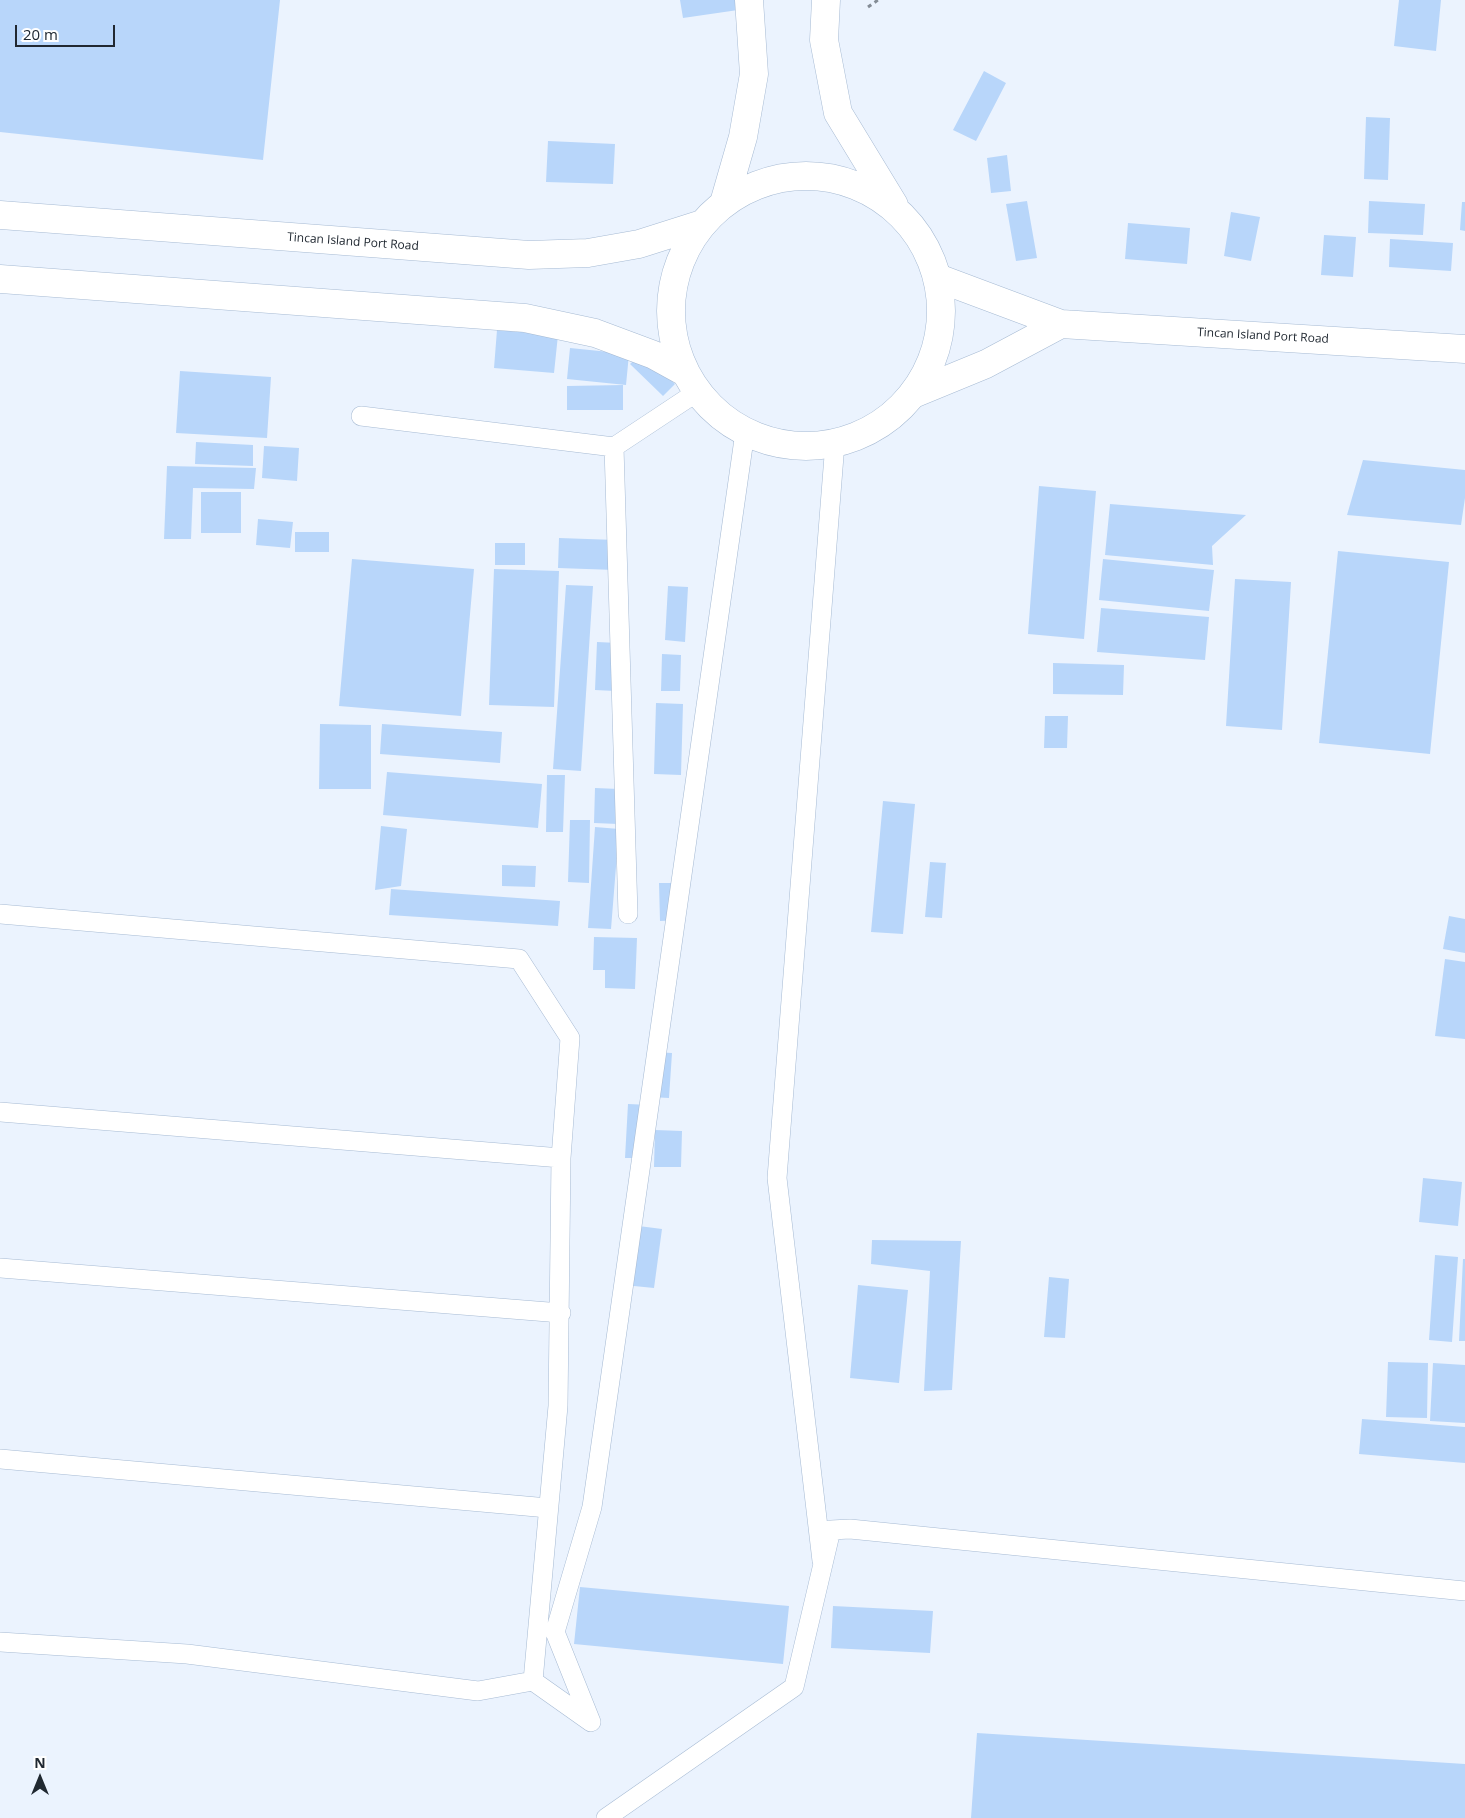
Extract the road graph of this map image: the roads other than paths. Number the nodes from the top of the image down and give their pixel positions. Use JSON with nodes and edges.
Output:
{"nodes":[{"id":1,"x":750,"y":0,"type":"edge"},
{"id":2,"x":826,"y":0,"type":"edge"},
{"id":3,"x":724,"y":203,"type":"junction"},
{"id":4,"x":899,"y":213,"type":"junction"},
{"id":5,"x":0,"y":215,"type":"edge"},
{"id":6,"x":702,"y":224,"type":"junction"},
{"id":7,"x":938,"y":278,"type":"junction"},
{"id":8,"x":0,"y":279,"type":"edge"},
{"id":9,"x":1061,"y":324,"type":"junction"},
{"id":10,"x":1465,"y":349,"type":"edge"},
{"id":11,"x":690,"y":382,"type":"junction"},
{"id":12,"x":913,"y":394,"type":"junction"},
{"id":13,"x":361,"y":416,"type":"dead end"},
{"id":14,"x":746,"y":432,"type":"junction"},
{"id":15,"x":835,"y":444,"type":"junction"},
{"id":16,"x":614,"y":447,"type":"junction"},
{"id":17,"x":0,"y":914,"type":"edge"},
{"id":18,"x":628,"y":914,"type":"dead end"},
{"id":19,"x":0,"y":1112,"type":"edge"},
{"id":20,"x":561,"y":1158,"type":"junction"},
{"id":21,"x":0,"y":1268,"type":"edge"},
{"id":22,"x":561,"y":1313,"type":"junction"},
{"id":23,"x":0,"y":1459,"type":"edge"},
{"id":24,"x":548,"y":1508,"type":"junction"},
{"id":25,"x":822,"y":1561,"type":"junction"},
{"id":26,"x":1465,"y":1591,"type":"edge"},
{"id":27,"x":0,"y":1642,"type":"edge"},
{"id":28,"x":533,"y":1681,"type":"junction"},
{"id":29,"x":606,"y":1818,"type":"edge"}],
"edges":[{"from":1,"to":3,"type":"street"},
{"from":2,"to":4,"type":"street"},
{"from":3,"to":4,"type":"street"},
{"from":3,"to":6,"type":"street"},
{"from":4,"to":7,"type":"street"},
{"from":5,"to":6,"type":"street","name":"Tincan Island Port Road"},
{"from":6,"to":11,"type":"street"},
{"from":7,"to":9,"type":"street","name":"Tincan Island Port Road"},
{"from":7,"to":12,"type":"street"},
{"from":8,"to":11,"type":"street"},
{"from":9,"to":10,"type":"street","name":"Tincan Island Port Road"},
{"from":9,"to":12,"type":"street"},
{"from":11,"to":14,"type":"street"},
{"from":11,"to":16,"type":"lane"},
{"from":12,"to":15,"type":"street"},
{"from":13,"to":16,"type":"lane"},
{"from":14,"to":15,"type":"street"},
{"from":14,"to":28,"type":"lane"},
{"from":15,"to":25,"type":"lane"},
{"from":16,"to":18,"type":"lane"},
{"from":17,"to":20,"type":"lane"},
{"from":19,"to":20,"type":"lane"},
{"from":20,"to":22,"type":"lane"},
{"from":21,"to":22,"type":"lane"},
{"from":22,"to":24,"type":"lane"},
{"from":23,"to":24,"type":"lane"},
{"from":24,"to":28,"type":"lane"},
{"from":25,"to":26,"type":"lane"},
{"from":25,"to":29,"type":"lane"},
{"from":27,"to":28,"type":"lane"}]}
